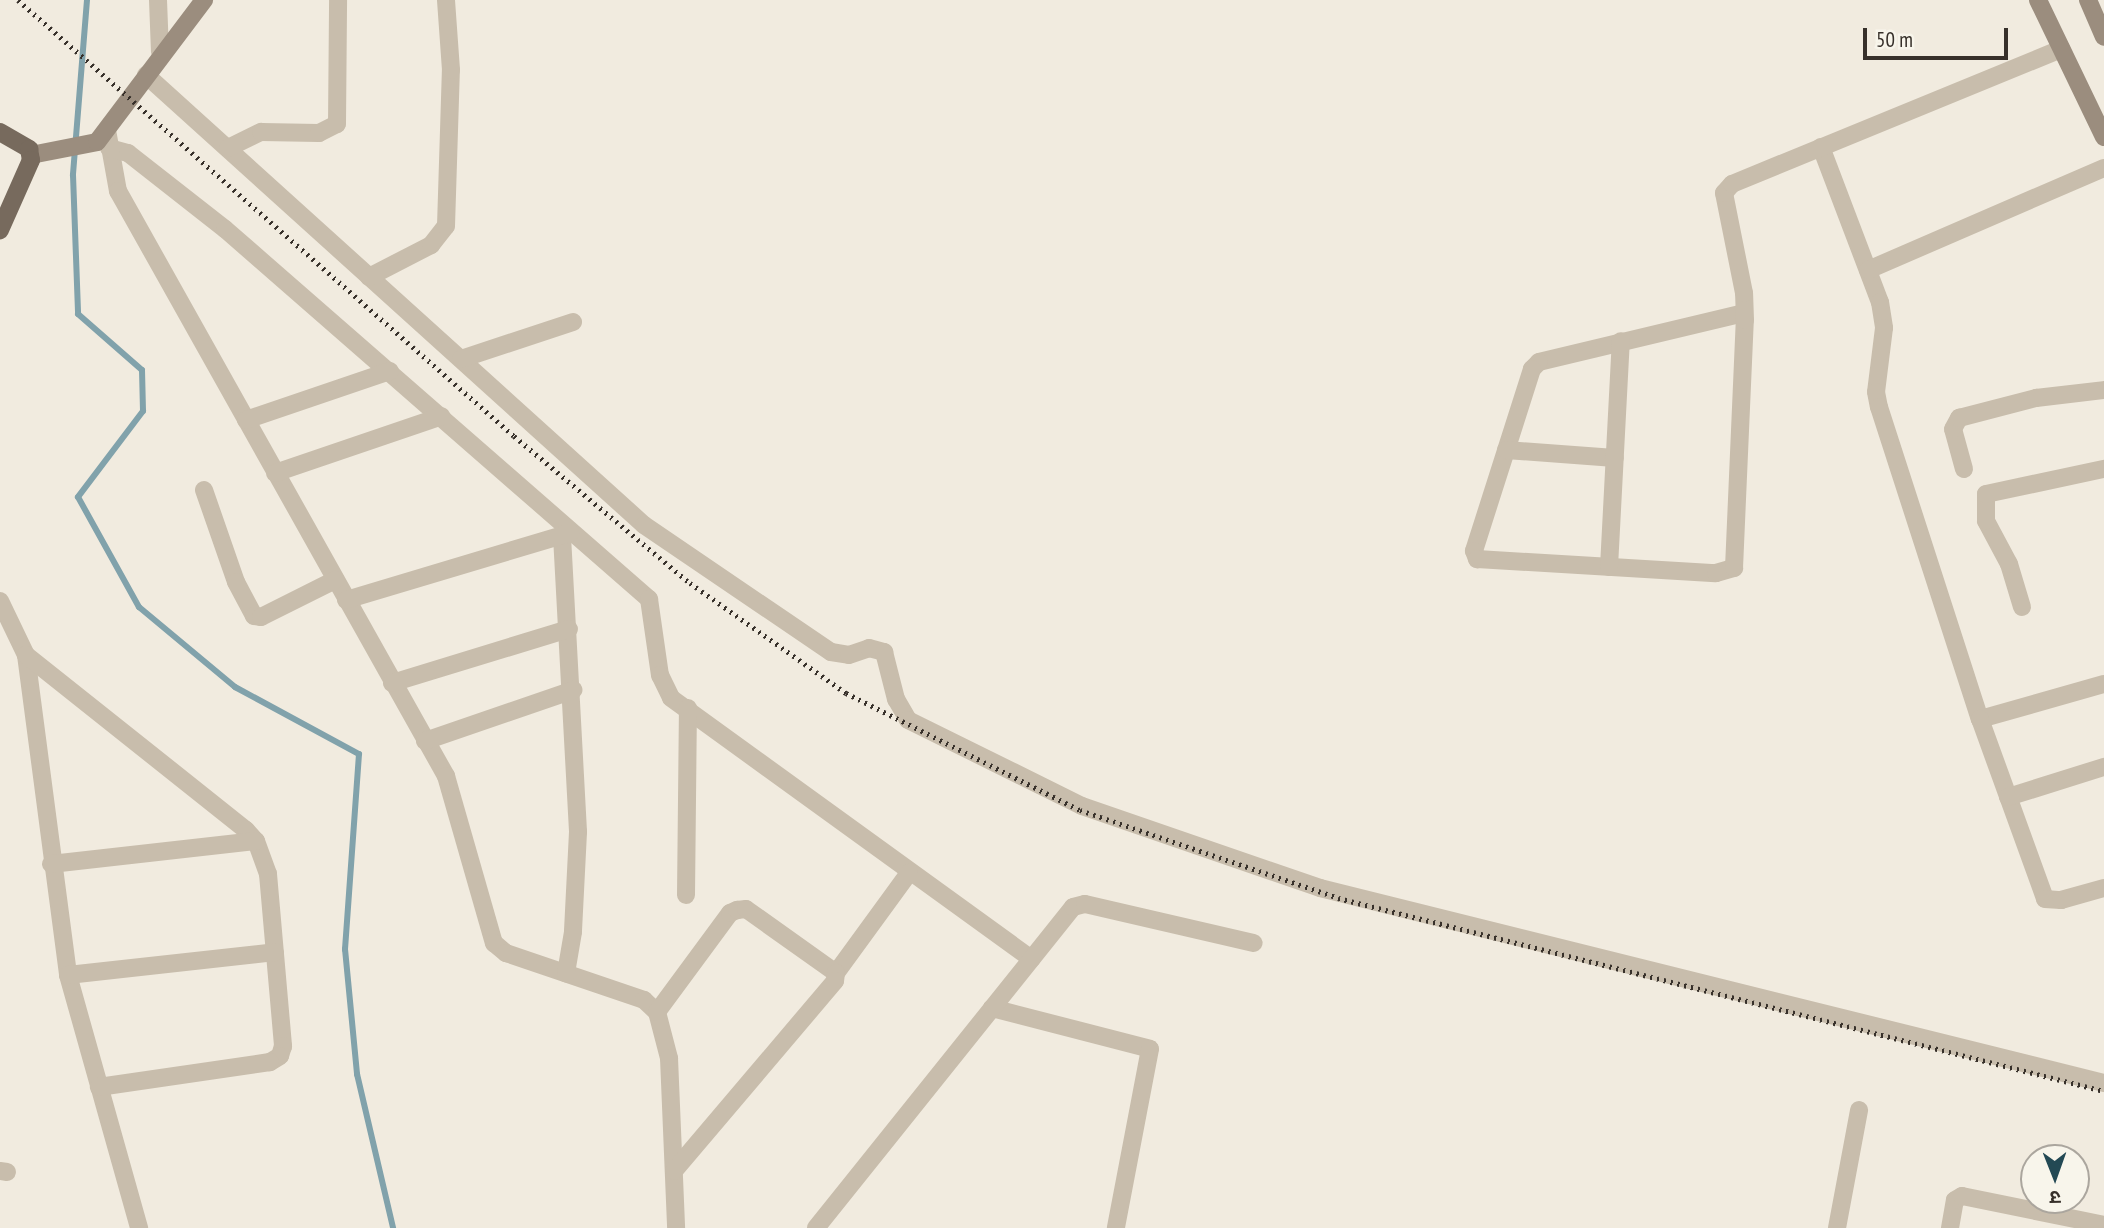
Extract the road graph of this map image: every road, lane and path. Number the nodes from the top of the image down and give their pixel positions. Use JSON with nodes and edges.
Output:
{"nodes":[{"id":1,"x":158,"y":0,"type":"edge"},
{"id":2,"x":204,"y":0,"type":"edge"},
{"id":3,"x":338,"y":0,"type":"edge"},
{"id":4,"x":446,"y":0,"type":"edge"},
{"id":5,"x":2038,"y":0,"type":"edge"},
{"id":6,"x":2088,"y":0,"type":"edge"},
{"id":7,"x":2104,"y":37,"type":"edge"},
{"id":8,"x":2061,"y":49,"type":"junction"},
{"id":9,"x":160,"y":52,"type":"junction"},
{"id":10,"x":146,"y":75,"type":"junction"},
{"id":11,"x":0,"y":132,"type":"edge"},
{"id":12,"x":2104,"y":137,"type":"edge"},
{"id":13,"x":105,"y":140,"type":"junction"},
{"id":14,"x":1821,"y":147,"type":"junction"},
{"id":15,"x":228,"y":148,"type":"junction"},
{"id":16,"x":31,"y":155,"type":"junction"},
{"id":17,"x":2104,"y":168,"type":"edge"},
{"id":18,"x":0,"y":230,"type":"edge"},
{"id":19,"x":1868,"y":270,"type":"junction"},
{"id":20,"x":369,"y":277,"type":"junction"},
{"id":21,"x":1745,"y":313,"type":"junction"},
{"id":22,"x":573,"y":322,"type":"dead end"},
{"id":23,"x":1621,"y":341,"type":"junction"},
{"id":24,"x":461,"y":359,"type":"junction"},
{"id":25,"x":390,"y":371,"type":"junction"},
{"id":26,"x":2104,"y":390,"type":"edge"},
{"id":27,"x":442,"y":416,"type":"junction"},
{"id":28,"x":246,"y":420,"type":"junction"},
{"id":29,"x":1506,"y":450,"type":"junction"},
{"id":30,"x":1615,"y":458,"type":"junction"},
{"id":31,"x":2104,"y":469,"type":"edge"},
{"id":32,"x":1964,"y":470,"type":"dead end"},
{"id":33,"x":275,"y":473,"type":"junction"},
{"id":34,"x":204,"y":490,"type":"dead end"},
{"id":35,"x":568,"y":534,"type":"junction"},
{"id":36,"x":1609,"y":567,"type":"junction"},
{"id":37,"x":335,"y":580,"type":"junction"},
{"id":38,"x":346,"y":600,"type":"junction"},
{"id":39,"x":0,"y":601,"type":"edge"},
{"id":40,"x":2022,"y":607,"type":"dead end"},
{"id":41,"x":569,"y":629,"type":"junction"},
{"id":42,"x":26,"y":655,"type":"junction"},
{"id":43,"x":392,"y":683,"type":"junction"},
{"id":44,"x":2104,"y":684,"type":"edge"},
{"id":45,"x":573,"y":690,"type":"junction"},
{"id":46,"x":688,"y":708,"type":"junction"},
{"id":47,"x":1980,"y":719,"type":"junction"},
{"id":48,"x":425,"y":741,"type":"junction"},
{"id":49,"x":2104,"y":767,"type":"edge"},
{"id":50,"x":2008,"y":797,"type":"junction"},
{"id":51,"x":256,"y":841,"type":"junction"},
{"id":52,"x":51,"y":864,"type":"junction"},
{"id":53,"x":909,"y":873,"type":"junction"},
{"id":54,"x":2104,"y":888,"type":"edge"},
{"id":55,"x":686,"y":895,"type":"dead end"},
{"id":56,"x":1254,"y":943,"type":"dead end"},
{"id":57,"x":275,"y":952,"type":"junction"},
{"id":58,"x":1032,"y":959,"type":"junction"},
{"id":59,"x":566,"y":973,"type":"junction"},
{"id":60,"x":836,"y":973,"type":"junction"},
{"id":61,"x":68,"y":975,"type":"junction"},
{"id":62,"x":992,"y":1008,"type":"junction"},
{"id":63,"x":657,"y":1012,"type":"junction"},
{"id":64,"x":2104,"y":1083,"type":"edge"},
{"id":65,"x":99,"y":1087,"type":"junction"},
{"id":66,"x":1859,"y":1110,"type":"dead end"},
{"id":67,"x":674,"y":1171,"type":"junction"},
{"id":68,"x":2104,"y":1225,"type":"edge"},
{"id":69,"x":139,"y":1228,"type":"edge"},
{"id":70,"x":676,"y":1228,"type":"edge"},
{"id":71,"x":816,"y":1228,"type":"edge"},
{"id":72,"x":1116,"y":1228,"type":"edge"},
{"id":73,"x":1837,"y":1228,"type":"edge"},
{"id":74,"x":1950,"y":1228,"type":"edge"}],
"edges":[{"from":1,"to":9,"type":"street"},
{"from":2,"to":9,"type":"main road"},
{"from":3,"to":15,"type":"street"},
{"from":4,"to":20,"type":"street"},
{"from":5,"to":8,"type":"main road"},
{"from":6,"to":7,"type":"main road"},
{"from":8,"to":12,"type":"main road"},
{"from":8,"to":14,"type":"street"},
{"from":9,"to":10,"type":"main road"},
{"from":10,"to":13,"type":"main road"},
{"from":10,"to":15,"type":"street"},
{"from":11,"to":16,"type":"main road"},
{"from":13,"to":16,"type":"main road"},
{"from":13,"to":25,"type":"street"},
{"from":13,"to":28,"type":"street"},
{"from":14,"to":19,"type":"street"},
{"from":14,"to":21,"type":"street"},
{"from":15,"to":20,"type":"street"},
{"from":16,"to":18,"type":"main road"},
{"from":17,"to":19,"type":"street"},
{"from":19,"to":47,"type":"street"},
{"from":20,"to":24,"type":"street"},
{"from":21,"to":23,"type":"street"},
{"from":21,"to":36,"type":"street"},
{"from":22,"to":24,"type":"street"},
{"from":23,"to":29,"type":"street"},
{"from":23,"to":30,"type":"street"},
{"from":24,"to":64,"type":"street"},
{"from":25,"to":27,"type":"street"},
{"from":25,"to":28,"type":"street"},
{"from":26,"to":32,"type":"street"},
{"from":27,"to":33,"type":"street"},
{"from":27,"to":35,"type":"street"},
{"from":28,"to":33,"type":"street"},
{"from":29,"to":30,"type":"street"},
{"from":29,"to":36,"type":"street"},
{"from":30,"to":36,"type":"street"},
{"from":31,"to":40,"type":"street"},
{"from":33,"to":37,"type":"street"},
{"from":34,"to":37,"type":"street"},
{"from":35,"to":38,"type":"street"},
{"from":35,"to":41,"type":"street"},
{"from":35,"to":46,"type":"street"},
{"from":37,"to":38,"type":"street"},
{"from":38,"to":43,"type":"street"},
{"from":39,"to":42,"type":"street"},
{"from":41,"to":43,"type":"street"},
{"from":41,"to":45,"type":"street"},
{"from":42,"to":51,"type":"street"},
{"from":42,"to":52,"type":"street"},
{"from":43,"to":48,"type":"street"},
{"from":44,"to":47,"type":"street"},
{"from":45,"to":48,"type":"street"},
{"from":45,"to":59,"type":"street"},
{"from":46,"to":53,"type":"street"},
{"from":46,"to":55,"type":"street"},
{"from":47,"to":50,"type":"street"},
{"from":48,"to":59,"type":"street"},
{"from":49,"to":50,"type":"street"},
{"from":50,"to":54,"type":"street"},
{"from":51,"to":52,"type":"street"},
{"from":51,"to":57,"type":"street"},
{"from":52,"to":61,"type":"street"},
{"from":53,"to":58,"type":"street"},
{"from":53,"to":60,"type":"street"},
{"from":56,"to":58,"type":"street"},
{"from":57,"to":61,"type":"street"},
{"from":57,"to":65,"type":"street"},
{"from":58,"to":62,"type":"street"},
{"from":59,"to":63,"type":"street"},
{"from":60,"to":63,"type":"street"},
{"from":60,"to":67,"type":"street"},
{"from":61,"to":65,"type":"street"},
{"from":62,"to":71,"type":"street"},
{"from":62,"to":72,"type":"street"},
{"from":63,"to":67,"type":"street"},
{"from":65,"to":69,"type":"street"},
{"from":66,"to":73,"type":"street"},
{"from":67,"to":70,"type":"street"},
{"from":68,"to":74,"type":"street"}]}
